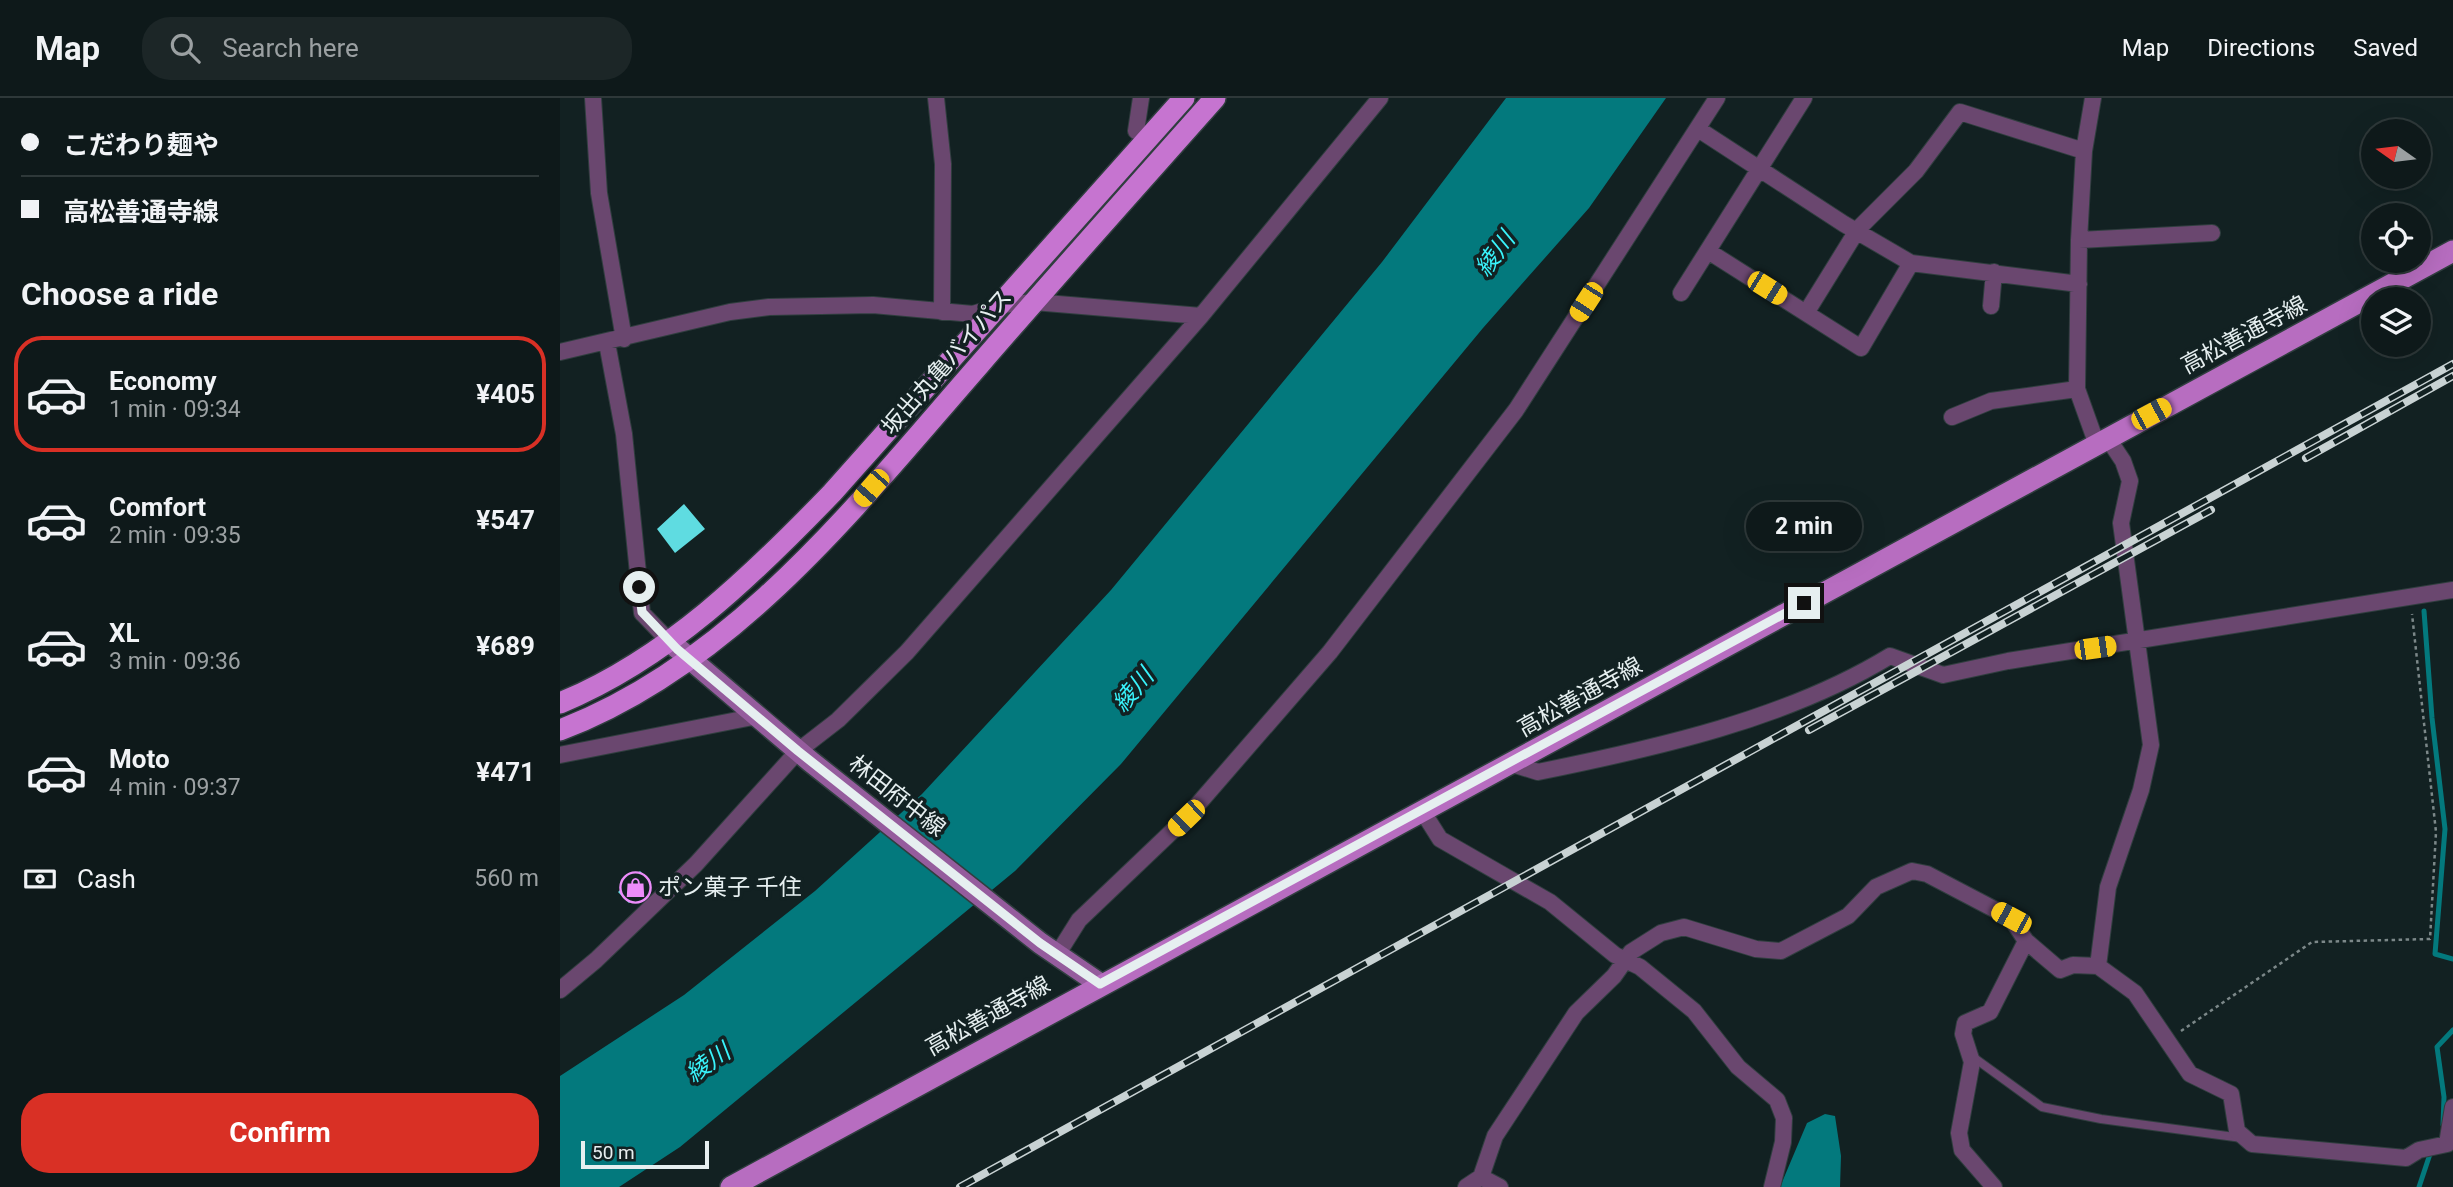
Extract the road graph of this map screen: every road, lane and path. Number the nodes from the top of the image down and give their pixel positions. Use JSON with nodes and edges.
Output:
{"nodes":[{"id":1,"x":593,"y":98,"type":"edge"},
{"id":2,"x":936,"y":98,"type":"edge"},
{"id":3,"x":1141,"y":98,"type":"edge"},
{"id":4,"x":1184,"y":98,"type":"edge"},
{"id":5,"x":1215,"y":98,"type":"edge"},
{"id":6,"x":1380,"y":98,"type":"edge"},
{"id":7,"x":1717,"y":98,"type":"edge"},
{"id":8,"x":1804,"y":98,"type":"edge"},
{"id":9,"x":2093,"y":98,"type":"edge"},
{"id":10,"x":1698,"y":129,"type":"junction"},
{"id":11,"x":1136,"y":131,"type":"dead end"},
{"id":12,"x":2084,"y":151,"type":"junction"},
{"id":13,"x":1760,"y":169,"type":"junction"},
{"id":14,"x":1858,"y":229,"type":"junction"},
{"id":15,"x":2212,"y":233,"type":"dead end"},
{"id":16,"x":2079,"y":240,"type":"junction"},
{"id":17,"x":1708,"y":251,"type":"junction"},
{"id":18,"x":2453,"y":251,"type":"edge"},
{"id":19,"x":1911,"y":262,"type":"junction"},
{"id":20,"x":1994,"y":272,"type":"junction"},
{"id":21,"x":2079,"y":284,"type":"junction"},
{"id":22,"x":1681,"y":293,"type":"dead end"},
{"id":23,"x":1034,"y":302,"type":"junction"},
{"id":24,"x":1002,"y":305,"type":"junction"},
{"id":25,"x":1991,"y":306,"type":"dead end"},
{"id":26,"x":942,"y":312,"type":"junction"},
{"id":27,"x":1806,"y":313,"type":"junction"},
{"id":28,"x":1200,"y":316,"type":"junction"},
{"id":29,"x":624,"y":339,"type":"junction"},
{"id":30,"x":607,"y":343,"type":"junction"},
{"id":31,"x":560,"y":352,"type":"edge"},
{"id":32,"x":1997,"y":382,"type":"dead end"},
{"id":33,"x":2077,"y":389,"type":"junction"},
{"id":34,"x":2000,"y":400,"type":"junction"},
{"id":35,"x":1952,"y":417,"type":"dead end"},
{"id":36,"x":2102,"y":439,"type":"junction"},
{"id":37,"x":2453,"y":590,"type":"edge"},
{"id":38,"x":2410,"y":597,"type":"junction"},
{"id":39,"x":669,"y":641,"type":"junction"},
{"id":40,"x":2136,"y":642,"type":"junction"},
{"id":41,"x":688,"y":659,"type":"junction"},
{"id":42,"x":560,"y":704,"type":"edge"},
{"id":43,"x":758,"y":716,"type":"junction"},
{"id":44,"x":560,"y":730,"type":"edge"},
{"id":45,"x":560,"y":755,"type":"edge"},
{"id":46,"x":804,"y":756,"type":"junction"},
{"id":47,"x":1511,"y":764,"type":"junction"},
{"id":48,"x":1423,"y":812,"type":"junction"},
{"id":49,"x":2026,"y":941,"type":"junction"},
{"id":50,"x":1049,"y":949,"type":"junction"},
{"id":51,"x":1624,"y":960,"type":"junction"},
{"id":52,"x":2098,"y":966,"type":"junction"},
{"id":53,"x":1100,"y":984,"type":"junction"},
{"id":54,"x":560,"y":990,"type":"edge"},
{"id":55,"x":2167,"y":1041,"type":"junction"},
{"id":56,"x":1970,"y":1055,"type":"junction"},
{"id":57,"x":2453,"y":1107,"type":"edge"},
{"id":58,"x":2243,"y":1138,"type":"junction"},
{"id":59,"x":1481,"y":1177,"type":"junction"},
{"id":60,"x":731,"y":1187,"type":"edge"},
{"id":61,"x":1466,"y":1187,"type":"edge"},
{"id":62,"x":1500,"y":1187,"type":"edge"},
{"id":63,"x":1772,"y":1187,"type":"edge"},
{"id":64,"x":1994,"y":1187,"type":"edge"}],
"edges":[{"from":1,"to":29,"type":"street"},
{"from":2,"to":26,"type":"street"},
{"from":3,"to":11,"type":"street"},
{"from":4,"to":24,"type":"highway","name":"坂出丸亀バイパス"},
{"from":5,"to":23,"type":"highway","name":"坂出丸亀バイパス"},
{"from":6,"to":28,"type":"street"},
{"from":7,"to":10,"type":"street"},
{"from":8,"to":13,"type":"street"},
{"from":9,"to":12,"type":"street"},
{"from":10,"to":13,"type":"street"},
{"from":10,"to":50,"type":"street"},
{"from":12,"to":14,"type":"street"},
{"from":12,"to":16,"type":"street"},
{"from":13,"to":14,"type":"street"},
{"from":13,"to":17,"type":"street"},
{"from":14,"to":19,"type":"street"},
{"from":14,"to":27,"type":"street"},
{"from":15,"to":16,"type":"street"},
{"from":16,"to":21,"type":"street"},
{"from":17,"to":22,"type":"street"},
{"from":17,"to":27,"type":"street"},
{"from":18,"to":36,"type":"main road","name":"高松善通寺線"},
{"from":19,"to":20,"type":"street"},
{"from":19,"to":27,"type":"street"},
{"from":20,"to":21,"type":"street"},
{"from":20,"to":25,"type":"street"},
{"from":21,"to":33,"type":"street"},
{"from":23,"to":24,"type":"street"},
{"from":23,"to":28,"type":"street"},
{"from":23,"to":41,"type":"highway","name":"坂出丸亀バイパス"},
{"from":24,"to":26,"type":"street"},
{"from":24,"to":39,"type":"highway","name":"坂出丸亀バイパス"},
{"from":26,"to":29,"type":"street"},
{"from":28,"to":46,"type":"street"},
{"from":29,"to":30,"type":"street"},
{"from":30,"to":31,"type":"street"},
{"from":30,"to":39,"type":"street"},
{"from":32,"to":34,"type":"street"},
{"from":33,"to":34,"type":"street"},
{"from":33,"to":36,"type":"street"},
{"from":34,"to":35,"type":"street"},
{"from":36,"to":40,"type":"street"},
{"from":36,"to":47,"type":"main road","name":"高松善通寺線"},
{"from":37,"to":38,"type":"street"},
{"from":38,"to":40,"type":"street"},
{"from":38,"to":55,"type":"path"},
{"from":39,"to":41,"type":"main road","name":"林田府中線"},
{"from":39,"to":42,"type":"highway","name":"坂出丸亀バイパス"},
{"from":40,"to":47,"type":"street"},
{"from":40,"to":52,"type":"street"},
{"from":41,"to":43,"type":"main road","name":"林田府中線"},
{"from":41,"to":44,"type":"highway","name":"坂出丸亀バイパス"},
{"from":43,"to":45,"type":"street"},
{"from":43,"to":46,"type":"main road","name":"林田府中線"},
{"from":46,"to":50,"type":"main road","name":"林田府中線"},
{"from":46,"to":54,"type":"street"},
{"from":47,"to":48,"type":"main road","name":"高松善通寺線"},
{"from":48,"to":51,"type":"street"},
{"from":48,"to":53,"type":"main road","name":"高松善通寺線"},
{"from":49,"to":51,"type":"street"},
{"from":49,"to":52,"type":"street"},
{"from":49,"to":56,"type":"street"},
{"from":50,"to":53,"type":"main road","name":"林田府中線"},
{"from":51,"to":59,"type":"street"},
{"from":51,"to":63,"type":"street"},
{"from":52,"to":55,"type":"street"},
{"from":53,"to":60,"type":"main road","name":"高松善通寺線"},
{"from":55,"to":58,"type":"street"},
{"from":56,"to":58,"type":"lane"},
{"from":56,"to":64,"type":"street"},
{"from":57,"to":58,"type":"street"},
{"from":59,"to":61,"type":"street"},
{"from":59,"to":62,"type":"street"}]}
